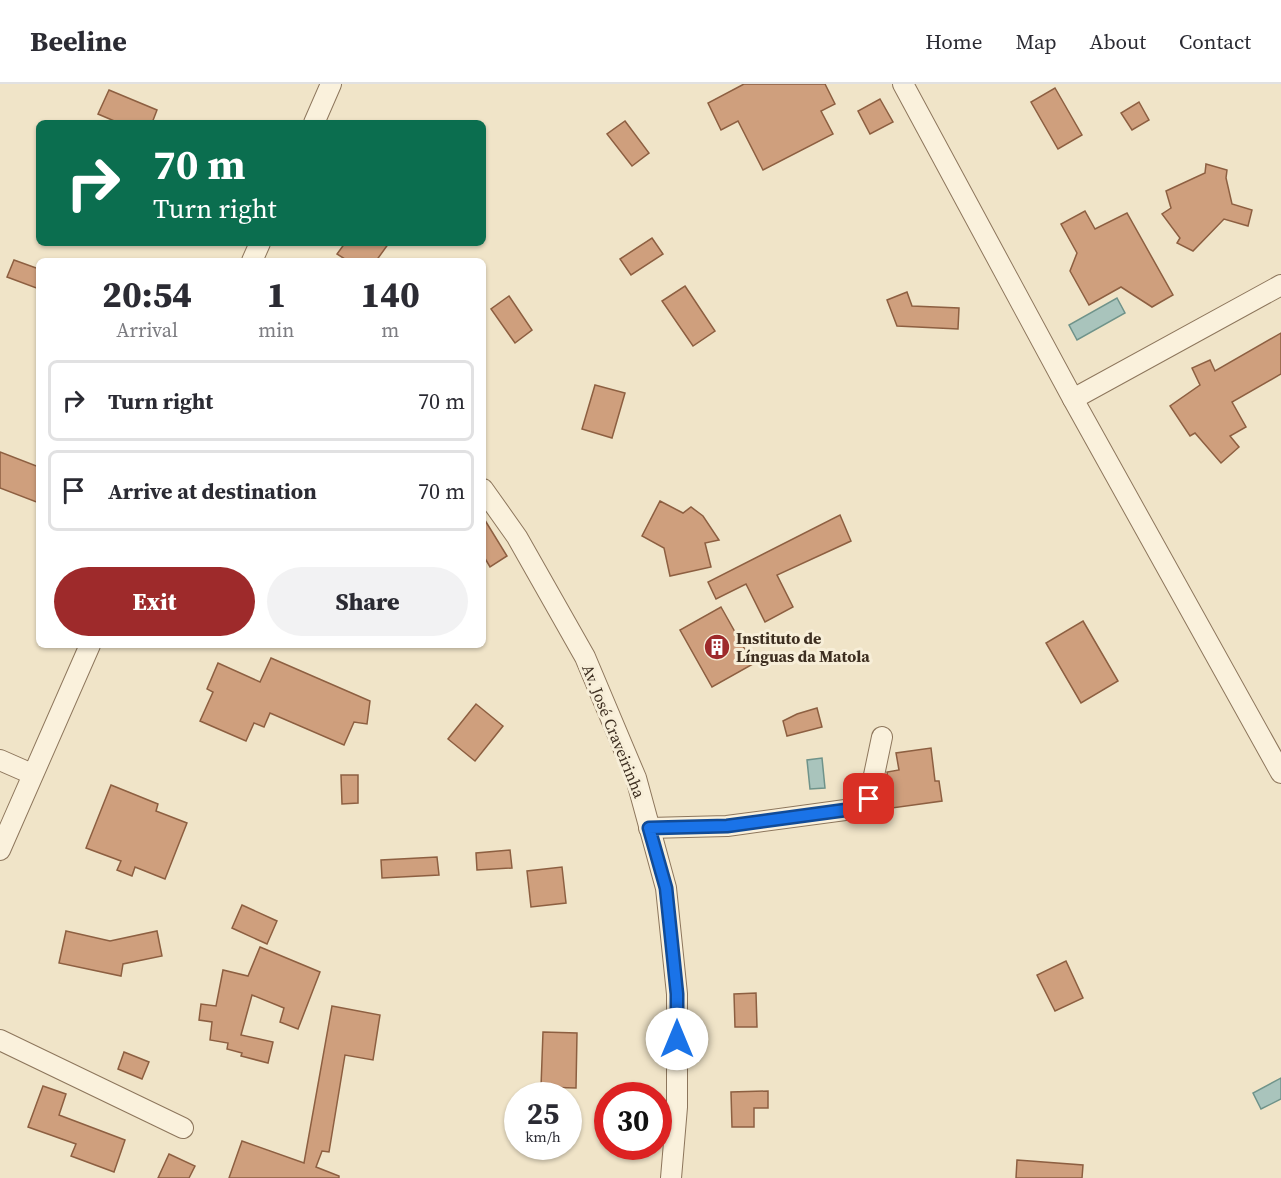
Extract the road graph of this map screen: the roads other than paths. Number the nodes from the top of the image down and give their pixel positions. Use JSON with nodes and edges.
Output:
{"nodes":[{"id":1,"x":332,"y":84,"type":"edge"},
{"id":2,"x":903,"y":84,"type":"edge"},
{"id":3,"x":315,"y":120,"type":"edge"},
{"id":4,"x":1281,"y":285,"type":"edge"},
{"id":5,"x":1073,"y":399,"type":"junction"},
{"id":6,"x":486,"y":493,"type":"edge"},
{"id":7,"x":89,"y":648,"type":"edge"},
{"id":8,"x":882,"y":737,"type":"dead end"},
{"id":9,"x":0,"y":760,"type":"edge"},
{"id":10,"x":1281,"y":773,"type":"edge"},
{"id":11,"x":32,"y":774,"type":"junction"},
{"id":12,"x":649,"y":828,"type":"junction"},
{"id":13,"x":0,"y":850,"type":"edge"},
{"id":14,"x":0,"y":1040,"type":"edge"},
{"id":15,"x":183,"y":1128,"type":"dead end"},
{"id":16,"x":671,"y":1178,"type":"edge"}],
"edges":[{"from":1,"to":3,"type":"street"},
{"from":2,"to":5,"type":"street"},
{"from":4,"to":5,"type":"street"},
{"from":5,"to":10,"type":"street"},
{"from":6,"to":12,"type":"street","name":"Av. José Craveirinha"},
{"from":7,"to":11,"type":"street"},
{"from":8,"to":12,"type":"street"},
{"from":9,"to":11,"type":"street"},
{"from":11,"to":13,"type":"street"},
{"from":12,"to":16,"type":"street","name":"Av. José Craveirinha"},
{"from":14,"to":15,"type":"street"}]}
